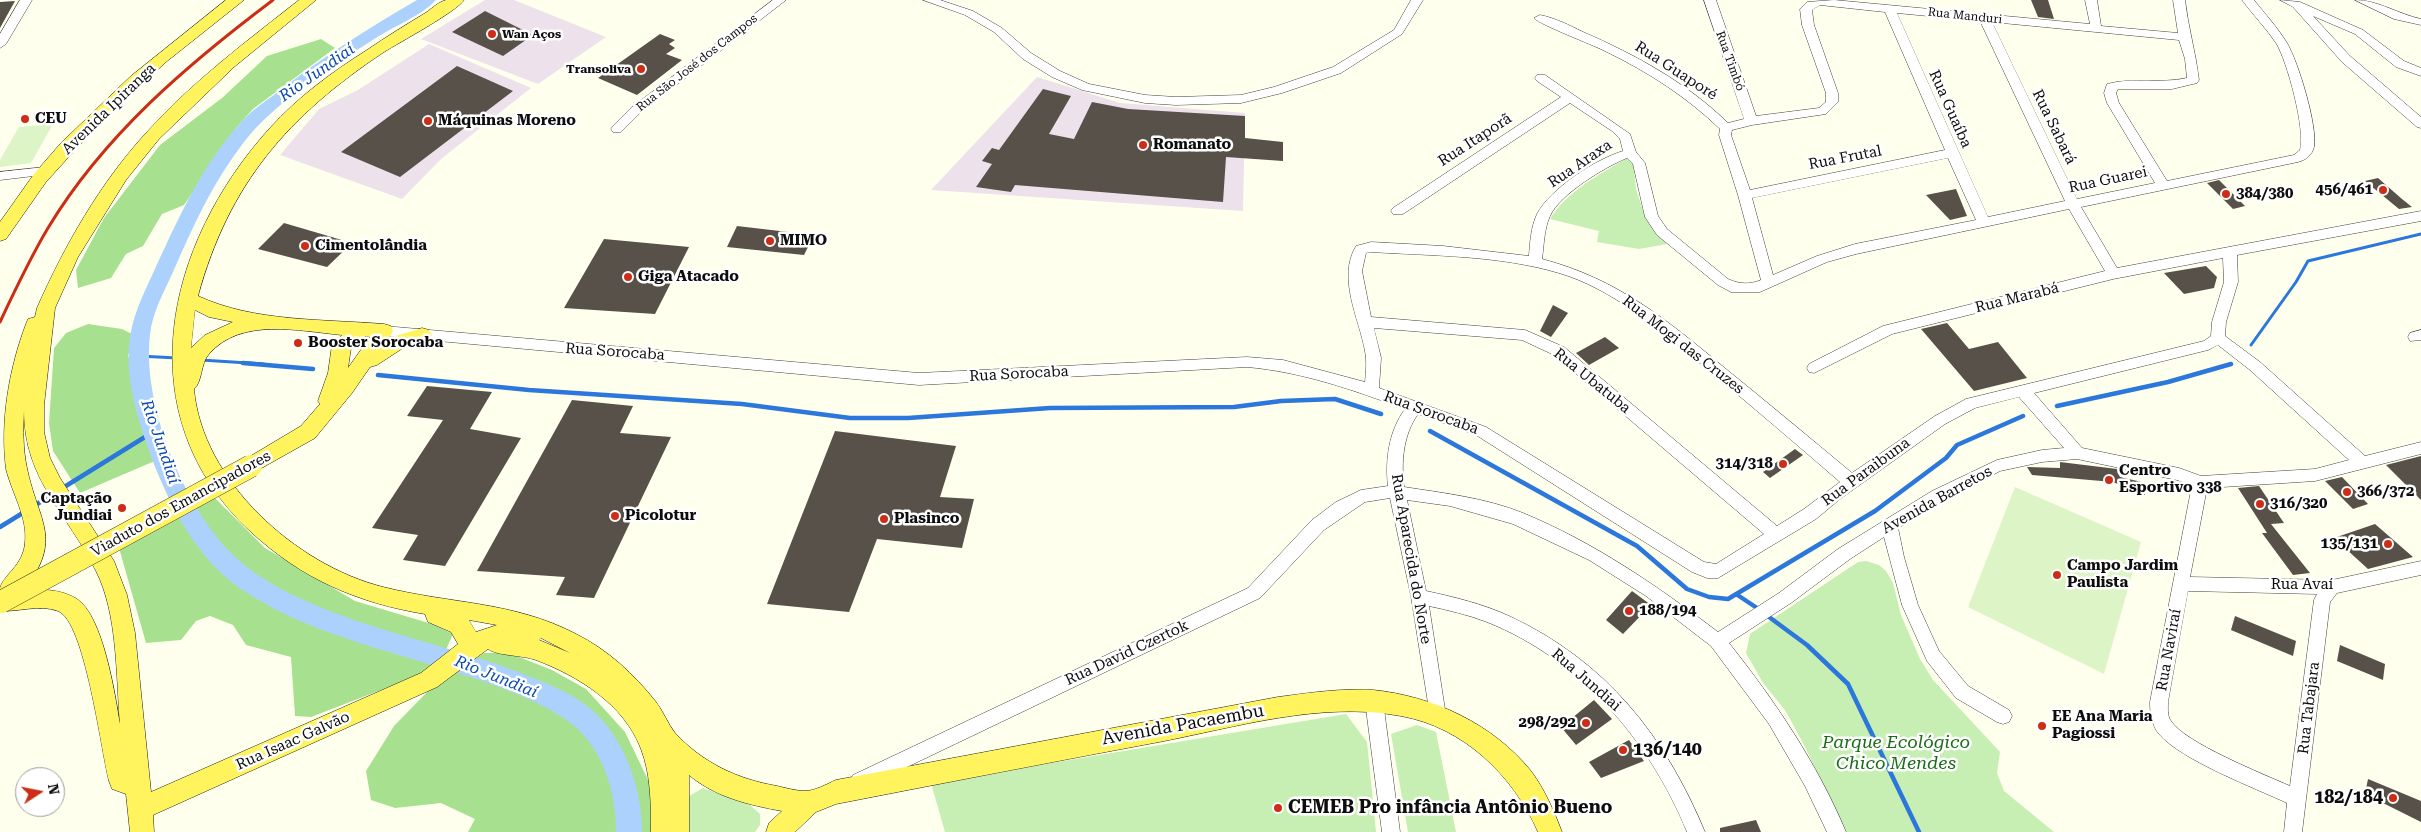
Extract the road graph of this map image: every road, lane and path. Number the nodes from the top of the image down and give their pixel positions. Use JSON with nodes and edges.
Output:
{"nodes":[{"id":1,"x":26,"y":0,"type":"edge"},
{"id":2,"x":236,"y":0,"type":"edge"},
{"id":3,"x":308,"y":0,"type":"edge"},
{"id":4,"x":456,"y":0,"type":"edge"},
{"id":5,"x":780,"y":0,"type":"edge"},
{"id":6,"x":929,"y":0,"type":"edge"},
{"id":7,"x":949,"y":0,"type":"edge"},
{"id":8,"x":1417,"y":0,"type":"edge"},
{"id":9,"x":1710,"y":0,"type":"edge"},
{"id":10,"x":2091,"y":0,"type":"edge"},
{"id":11,"x":2179,"y":0,"type":"edge"},
{"id":12,"x":2248,"y":0,"type":"edge"},
{"id":13,"x":2361,"y":0,"type":"edge"},
{"id":14,"x":2291,"y":2,"type":"edge"},
{"id":15,"x":1889,"y":8,"type":"junction"},
{"id":16,"x":1540,"y":18,"type":"dead end"},
{"id":17,"x":1984,"y":18,"type":"junction"},
{"id":18,"x":2421,"y":22,"type":"edge"},
{"id":19,"x":2096,"y":27,"type":"junction"},
{"id":20,"x":2184,"y":37,"type":"junction"},
{"id":21,"x":0,"y":44,"type":"edge"},
{"id":22,"x":2421,"y":72,"type":"edge"},
{"id":23,"x":1541,"y":78,"type":"dead end"},
{"id":24,"x":1570,"y":97,"type":"junction"},
{"id":25,"x":1192,"y":100,"type":"junction"},
{"id":26,"x":2415,"y":115,"type":"edge"},
{"id":27,"x":1751,"y":121,"type":"junction"},
{"id":28,"x":2421,"y":124,"type":"edge"},
{"id":29,"x":1726,"y":128,"type":"junction"},
{"id":30,"x":617,"y":129,"type":"dead end"},
{"id":31,"x":1630,"y":153,"type":"junction"},
{"id":32,"x":1952,"y":153,"type":"junction"},
{"id":33,"x":45,"y":171,"type":"junction"},
{"id":34,"x":0,"y":176,"type":"edge"},
{"id":35,"x":2163,"y":185,"type":"junction"},
{"id":36,"x":1745,"y":195,"type":"junction"},
{"id":37,"x":2072,"y":204,"type":"junction"},
{"id":38,"x":1398,"y":210,"type":"dead end"},
{"id":39,"x":2421,"y":216,"type":"edge"},
{"id":40,"x":1984,"y":222,"type":"junction"},
{"id":41,"x":0,"y":235,"type":"edge"},
{"id":42,"x":2230,"y":254,"type":"junction"},
{"id":43,"x":1535,"y":262,"type":"junction"},
{"id":44,"x":2113,"y":274,"type":"junction"},
{"id":45,"x":1768,"y":282,"type":"junction"},
{"id":46,"x":188,"y":299,"type":"junction"},
{"id":47,"x":46,"y":308,"type":"junction"},
{"id":48,"x":272,"y":322,"type":"junction"},
{"id":49,"x":1366,"y":322,"type":"junction"},
{"id":50,"x":318,"y":325,"type":"junction"},
{"id":51,"x":362,"y":329,"type":"junction"},
{"id":52,"x":384,"y":331,"type":"junction"},
{"id":53,"x":422,"y":335,"type":"junction"},
{"id":54,"x":2218,"y":338,"type":"junction"},
{"id":55,"x":342,"y":345,"type":"junction"},
{"id":56,"x":1814,"y":368,"type":"dead end"},
{"id":57,"x":345,"y":388,"type":"junction"},
{"id":58,"x":2022,"y":390,"type":"junction"},
{"id":59,"x":1372,"y":391,"type":"junction"},
{"id":60,"x":186,"y":400,"type":"junction"},
{"id":61,"x":1414,"y":408,"type":"junction"},
{"id":62,"x":321,"y":419,"type":"junction"},
{"id":63,"x":2421,"y":448,"type":"edge"},
{"id":64,"x":2077,"y":453,"type":"junction"},
{"id":65,"x":2363,"y":463,"type":"junction"},
{"id":66,"x":1851,"y":482,"type":"junction"},
{"id":67,"x":2200,"y":482,"type":"junction"},
{"id":68,"x":1397,"y":492,"type":"junction"},
{"id":69,"x":1890,"y":525,"type":"junction"},
{"id":70,"x":1777,"y":536,"type":"junction"},
{"id":71,"x":2421,"y":568,"type":"edge"},
{"id":72,"x":1718,"y":571,"type":"joint"},
{"id":73,"x":2181,"y":584,"type":"junction"},
{"id":74,"x":2332,"y":587,"type":"junction"},
{"id":75,"x":1419,"y":596,"type":"junction"},
{"id":76,"x":1,"y":602,"type":"edge"},
{"id":77,"x":412,"y":604,"type":"junction"},
{"id":78,"x":558,"y":635,"type":"junction"},
{"id":79,"x":1716,"y":641,"type":"junction"},
{"id":80,"x":466,"y":650,"type":"junction"},
{"id":81,"x":1374,"y":702,"type":"junction"},
{"id":82,"x":1437,"y":716,"type":"junction"},
{"id":83,"x":2002,"y":716,"type":"dead end"},
{"id":84,"x":668,"y":740,"type":"junction"},
{"id":85,"x":136,"y":784,"type":"junction"},
{"id":86,"x":836,"y":792,"type":"junction"},
{"id":87,"x":2297,"y":798,"type":"junction"},
{"id":88,"x":807,"y":803,"type":"junction"},
{"id":89,"x":141,"y":821,"type":"edge"},
{"id":90,"x":663,"y":832,"type":"edge"},
{"id":91,"x":677,"y":832,"type":"edge"},
{"id":92,"x":778,"y":832,"type":"edge"},
{"id":93,"x":1391,"y":832,"type":"edge"},
{"id":94,"x":1550,"y":832,"type":"edge"},
{"id":95,"x":1696,"y":832,"type":"edge"},
{"id":96,"x":1837,"y":832,"type":"edge"},
{"id":97,"x":2293,"y":832,"type":"edge"}],
"edges":[{"from":1,"to":21,"type":"street"},
{"from":2,"to":33,"type":"main road","name":"Avenida Ipiranga"},
{"from":3,"to":47,"type":"main road"},
{"from":4,"to":46,"type":"main road"},
{"from":5,"to":30,"type":"street","name":"Rua São José dos Campos"},
{"from":6,"to":25,"type":"street"},
{"from":7,"to":25,"type":"street"},
{"from":8,"to":25,"type":"street"},
{"from":9,"to":27,"type":"street","name":"Rua Timbó"},
{"from":10,"to":19,"type":"street"},
{"from":11,"to":20,"type":"street"},
{"from":12,"to":35,"type":"street","name":"Rua Guarei"},
{"from":13,"to":18,"type":"street"},
{"from":14,"to":22,"type":"street"},
{"from":14,"to":26,"type":"street"},
{"from":15,"to":17,"type":"street","name":"Rua Manduri"},
{"from":15,"to":27,"type":"street","name":"Rua Manduri"},
{"from":15,"to":32,"type":"street","name":"Rua Guaíba"},
{"from":16,"to":29,"type":"street","name":"Rua Guaporé"},
{"from":17,"to":19,"type":"street","name":"Rua Manduri"},
{"from":17,"to":37,"type":"street","name":"Rua Sabará"},
{"from":19,"to":20,"type":"street","name":"Rua Manduri"},
{"from":20,"to":35,"type":"street"},
{"from":23,"to":24,"type":"street"},
{"from":24,"to":31,"type":"street"},
{"from":24,"to":38,"type":"street","name":"Rua Itaporã"},
{"from":26,"to":28,"type":"street"},
{"from":27,"to":29,"type":"street","name":"Rua Manduri"},
{"from":29,"to":36,"type":"street"},
{"from":31,"to":43,"type":"street","name":"Rua Araxa"},
{"from":31,"to":45,"type":"street","name":"Rua Guarei"},
{"from":32,"to":36,"type":"street","name":"Rua Frutal"},
{"from":32,"to":40,"type":"street","name":"Rua Guaíba"},
{"from":33,"to":34,"type":"street"},
{"from":33,"to":41,"type":"main road","name":"Avenida Ipiranga"},
{"from":35,"to":37,"type":"street","name":"Rua Guarei"},
{"from":36,"to":45,"type":"street"},
{"from":37,"to":40,"type":"street","name":"Rua Guarei"},
{"from":37,"to":44,"type":"street","name":"Rua Sabará"},
{"from":39,"to":42,"type":"street","name":"Rua Marabá"},
{"from":40,"to":45,"type":"street","name":"Rua Guarei"},
{"from":42,"to":44,"type":"street","name":"Rua Marabá"},
{"from":42,"to":54,"type":"street"},
{"from":43,"to":49,"type":"street","name":"Rua Mogi das Cruzes"},
{"from":43,"to":66,"type":"street","name":"Rua Mogi das Cruzes"},
{"from":44,"to":56,"type":"street","name":"Rua Marabá"},
{"from":46,"to":48,"type":"main road"},
{"from":46,"to":60,"type":"main road"},
{"from":47,"to":76,"type":"main road"},
{"from":47,"to":85,"type":"main road"},
{"from":48,"to":50,"type":"main road","name":"Rua Sorocaba"},
{"from":48,"to":60,"type":"main road"},
{"from":49,"to":59,"type":"street"},
{"from":49,"to":70,"type":"street","name":"Rua Ubatuba"},
{"from":50,"to":51,"type":"main road","name":"Rua Sorocaba"},
{"from":50,"to":55,"type":"main road"},
{"from":51,"to":52,"type":"main road","name":"Rua Sorocaba"},
{"from":51,"to":55,"type":"main road"},
{"from":52,"to":53,"type":"street","name":"Rua Sorocaba"},
{"from":52,"to":57,"type":"main road"},
{"from":53,"to":57,"type":"main road"},
{"from":53,"to":59,"type":"street","name":"Rua Sorocaba"},
{"from":54,"to":58,"type":"street"},
{"from":54,"to":65,"type":"street"},
{"from":55,"to":62,"type":"main road"},
{"from":57,"to":62,"type":"main road","name":"Viaduto dos Emancipadores"},
{"from":58,"to":64,"type":"street"},
{"from":58,"to":66,"type":"street","name":"Rua Paraibuna"},
{"from":59,"to":61,"type":"street","name":"Rua Sorocaba"},
{"from":60,"to":77,"type":"main road"},
{"from":61,"to":68,"type":"street","name":"Rua Aparecida do Norte"},
{"from":61,"to":72,"type":"street","name":"Rua Sorocaba"},
{"from":62,"to":76,"type":"main road","name":"Viaduto dos Emancipadores","bridge":true},
{"from":63,"to":65,"type":"street","name":"Avenida Barretos"},
{"from":64,"to":67,"type":"street","name":"Avenida Barretos"},
{"from":64,"to":69,"type":"street","name":"Avenida Barretos"},
{"from":65,"to":67,"type":"street","name":"Avenida Barretos"},
{"from":66,"to":70,"type":"street","name":"Rua Paraibuna"},
{"from":67,"to":73,"type":"street","name":"Rua Naviraí"},
{"from":68,"to":75,"type":"street","name":"Rua Aparecida do Norte"},
{"from":68,"to":79,"type":"street","name":"Rua David Czertok"},
{"from":68,"to":86,"type":"street","name":"Rua David Czertok"},
{"from":69,"to":79,"type":"street","name":"Avenida Barretos"},
{"from":69,"to":83,"type":"street"},
{"from":70,"to":72,"type":"street","name":"Rua Paraibuna"},
{"from":71,"to":74,"type":"street","name":"Rua Avaí"},
{"from":73,"to":74,"type":"street","name":"Rua Avaí"},
{"from":73,"to":87,"type":"street","name":"Rua Naviraí"},
{"from":74,"to":87,"type":"street","name":"Rua Tabajara"},
{"from":75,"to":82,"type":"street","name":"Rua Aparecida do Norte"},
{"from":75,"to":95,"type":"street","name":"Rua Jundiai"},
{"from":76,"to":85,"type":"main road"},
{"from":77,"to":78,"type":"main road"},
{"from":77,"to":80,"type":"main road"},
{"from":78,"to":80,"type":"main road","name":"Rua Isaac Galvão"},
{"from":78,"to":84,"type":"main road"},
{"from":79,"to":96,"type":"street","name":"Rua David Czertok"},
{"from":80,"to":89,"type":"main road","name":"Rua Isaac Galvão"},
{"from":80,"to":90,"type":"main road"},
{"from":81,"to":82,"type":"main road","name":"Avenida Pacaembu"},
{"from":81,"to":86,"type":"main road","name":"Avenida Pacaembu"},
{"from":81,"to":93,"type":"street"},
{"from":82,"to":94,"type":"main road","name":"Avenida Pacaembu"},
{"from":84,"to":88,"type":"main road"},
{"from":84,"to":91,"type":"main road"},
{"from":85,"to":89,"type":"main road"},
{"from":86,"to":88,"type":"main road","name":"Avenida Pacaembu"},
{"from":87,"to":97,"type":"street","name":"Rua Tabajara"},
{"from":88,"to":92,"type":"main road","name":"Avenida Pacaembu"}]}
